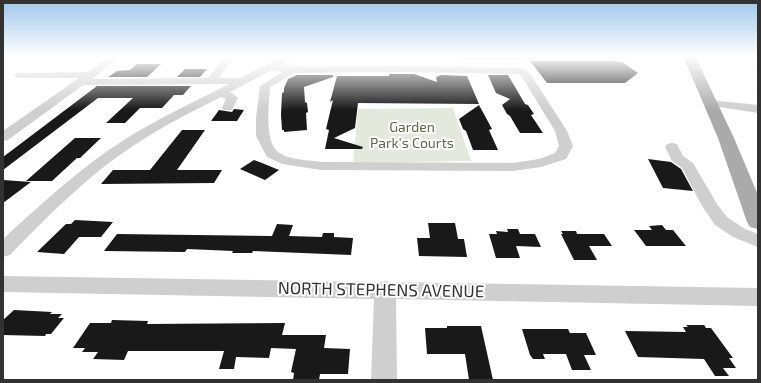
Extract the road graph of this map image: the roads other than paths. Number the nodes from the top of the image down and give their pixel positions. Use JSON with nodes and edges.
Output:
{"nodes":[{"id":1,"x":93,"y":74,"type":"edge"},
{"id":2,"x":216,"y":74,"type":"edge"},
{"id":3,"x":258,"y":74,"type":"edge"},
{"id":4,"x":286,"y":74,"type":"edge"},
{"id":5,"x":525,"y":74,"type":"edge"},
{"id":6,"x":697,"y":74,"type":"edge"},
{"id":7,"x":19,"y":75,"type":"dead end"},
{"id":8,"x":87,"y":78,"type":"junction"},
{"id":9,"x":211,"y":81,"type":"junction"},
{"id":10,"x":244,"y":81,"type":"junction"},
{"id":11,"x":222,"y":93,"type":"junction"},
{"id":12,"x":710,"y":103,"type":"junction"},
{"id":13,"x":228,"y":108,"type":"dead end"},
{"id":14,"x":758,"y":109,"type":"edge"},
{"id":15,"x":3,"y":137,"type":"edge"},
{"id":16,"x":672,"y":147,"type":"dead end"},
{"id":17,"x":758,"y":222,"type":"edge"},
{"id":18,"x":758,"y":241,"type":"edge"},
{"id":19,"x":3,"y":250,"type":"edge"},
{"id":20,"x":3,"y":284,"type":"edge"},
{"id":21,"x":385,"y":290,"type":"junction"},
{"id":22,"x":758,"y":297,"type":"edge"},
{"id":23,"x":384,"y":380,"type":"edge"}],
"edges":[{"from":1,"to":8,"type":"street"},
{"from":2,"to":9,"type":"street"},
{"from":3,"to":10,"type":"street"},
{"from":4,"to":5,"type":"street"},
{"from":6,"to":12,"type":"main road"},
{"from":7,"to":8,"type":"street"},
{"from":8,"to":9,"type":"street"},
{"from":8,"to":15,"type":"street"},
{"from":9,"to":10,"type":"street"},
{"from":10,"to":11,"type":"street"},
{"from":11,"to":13,"type":"street"},
{"from":11,"to":19,"type":"street"},
{"from":12,"to":14,"type":"street"},
{"from":12,"to":17,"type":"main road"},
{"from":16,"to":18,"type":"street"},
{"from":20,"to":21,"type":"street","name":"NORTH STEPHENS AVENUE"},
{"from":21,"to":22,"type":"street","name":"NORTH STEPHENS AVENUE"},
{"from":21,"to":23,"type":"street"}]}
